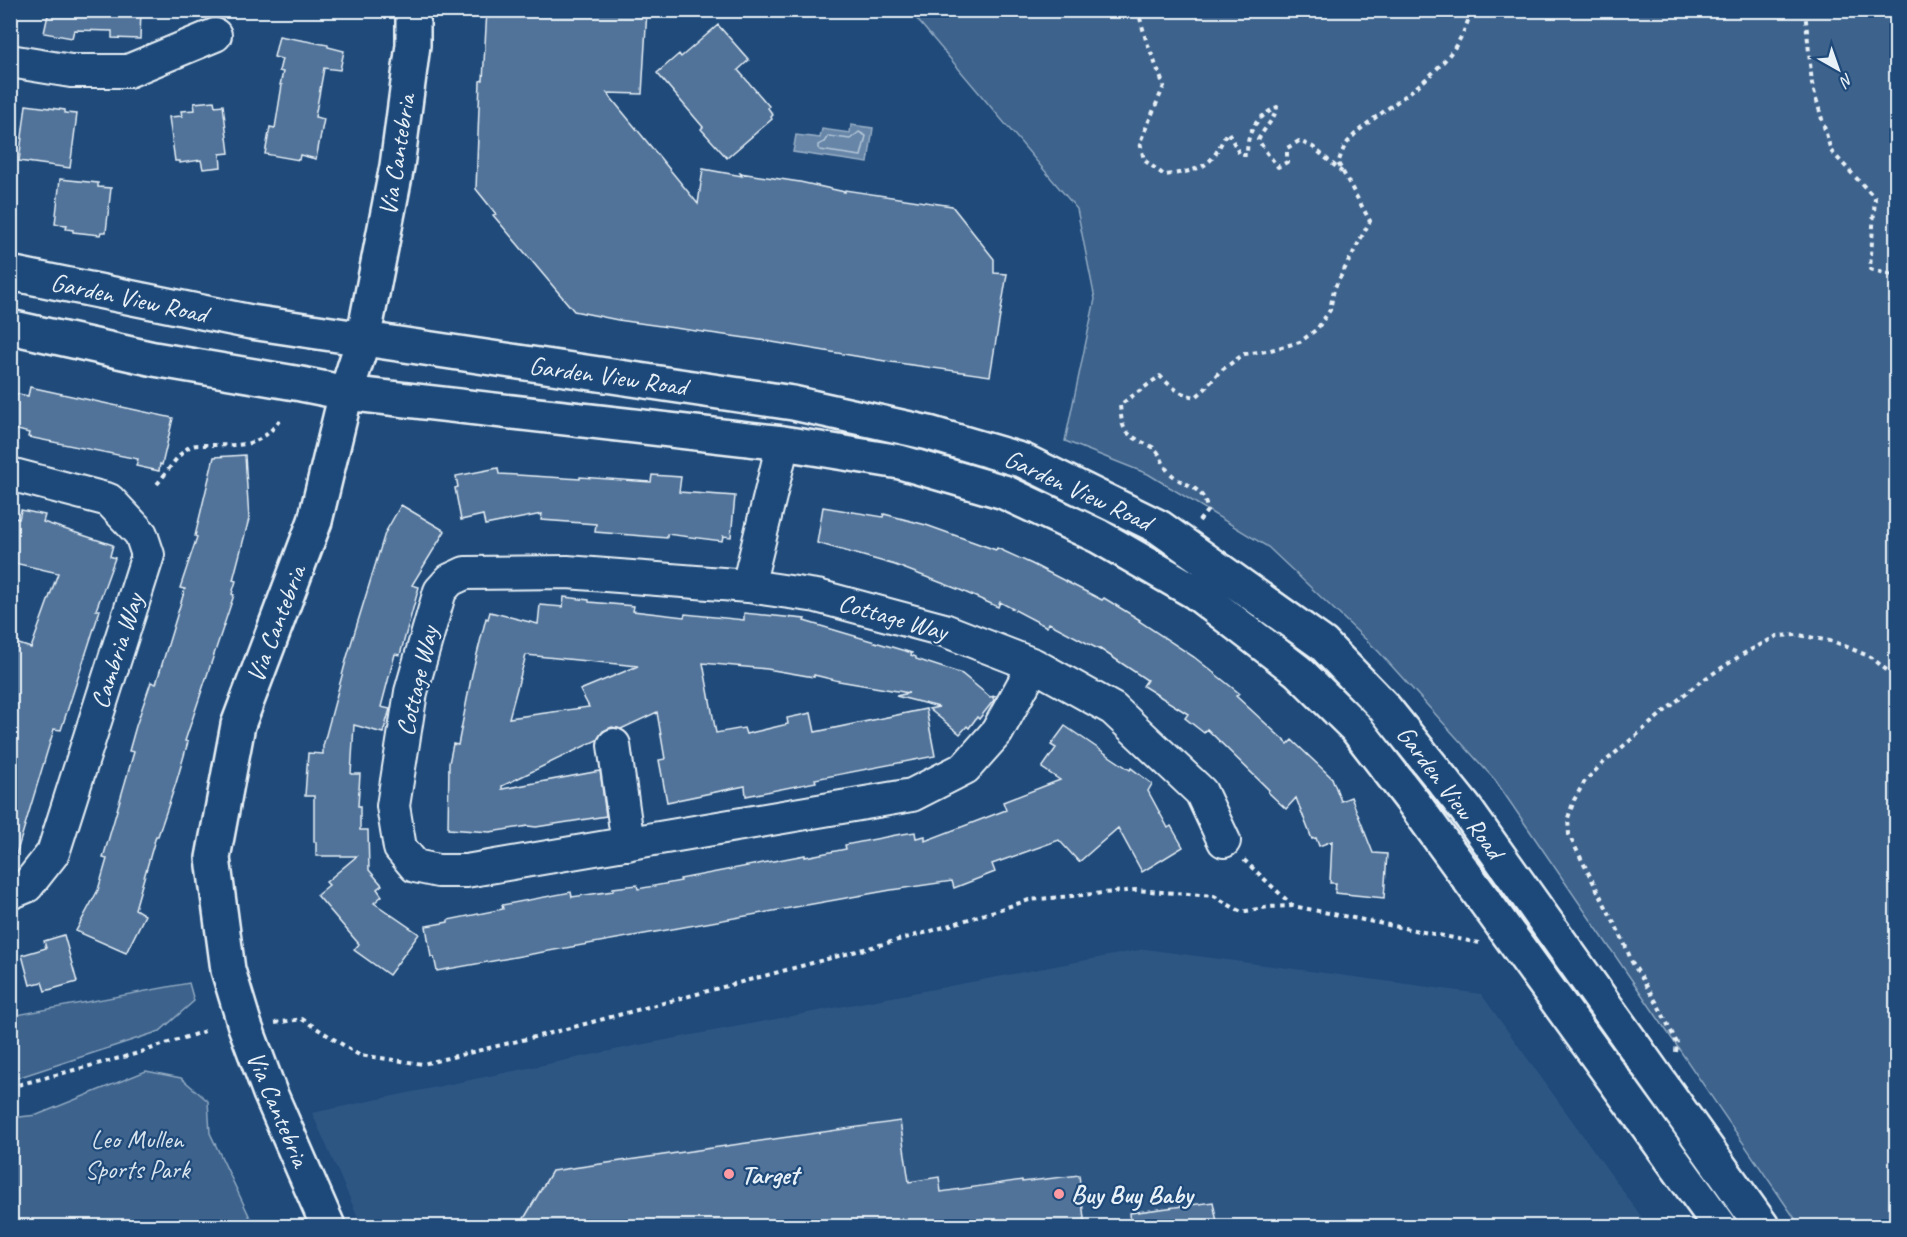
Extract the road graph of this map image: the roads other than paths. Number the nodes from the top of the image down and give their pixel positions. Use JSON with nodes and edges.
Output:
{"nodes":[{"id":1,"x":413,"y":10,"type":"edge"},
{"id":2,"x":215,"y":35,"type":"dead end"},
{"id":3,"x":10,"y":61,"type":"edge"},
{"id":4,"x":10,"y":273,"type":"edge"},
{"id":5,"x":10,"y":327,"type":"edge"},
{"id":6,"x":363,"y":340,"type":"junction"},
{"id":7,"x":346,"y":393,"type":"junction"},
{"id":8,"x":783,"y":443,"type":"junction"},
{"id":9,"x":10,"y":474,"type":"edge"},
{"id":10,"x":748,"y":586,"type":"junction"},
{"id":11,"x":1034,"y":664,"type":"junction"},
{"id":12,"x":614,"y":745,"type":"dead end"},
{"id":13,"x":1224,"y":841,"type":"road end"},
{"id":14,"x":628,"y":844,"type":"junction"},
{"id":15,"x":10,"y":893,"type":"edge"},
{"id":16,"x":328,"y":1227,"type":"edge"},
{"id":17,"x":1720,"y":1227,"type":"edge"},
{"id":18,"x":1762,"y":1227,"type":"edge"}],
"edges":[{"from":1,"to":6,"type":"main road","name":"Via Cantebria"},
{"from":2,"to":3,"type":"street"},
{"from":4,"to":6,"type":"main road","name":"Garden View Road"},
{"from":5,"to":7,"type":"main road","name":"Garden View Road"},
{"from":6,"to":7,"type":"main road","name":"Via Cantebria"},
{"from":6,"to":18,"type":"main road","name":"Garden View Road"},
{"from":7,"to":8,"type":"main road","name":"Garden View Road"},
{"from":7,"to":16,"type":"main road","name":"Via Cantebria"},
{"from":8,"to":10,"type":"street"},
{"from":8,"to":17,"type":"main road","name":"Garden View Road"},
{"from":9,"to":15,"type":"street","name":"Cambria Way"},
{"from":10,"to":11,"type":"street","name":"Cottage Way"},
{"from":10,"to":14,"type":"street","name":"Cottage Way"},
{"from":11,"to":13,"type":"street","name":"Cottage Way"},
{"from":11,"to":14,"type":"street","name":"Cottage Way"},
{"from":12,"to":14,"type":"street"}]}
